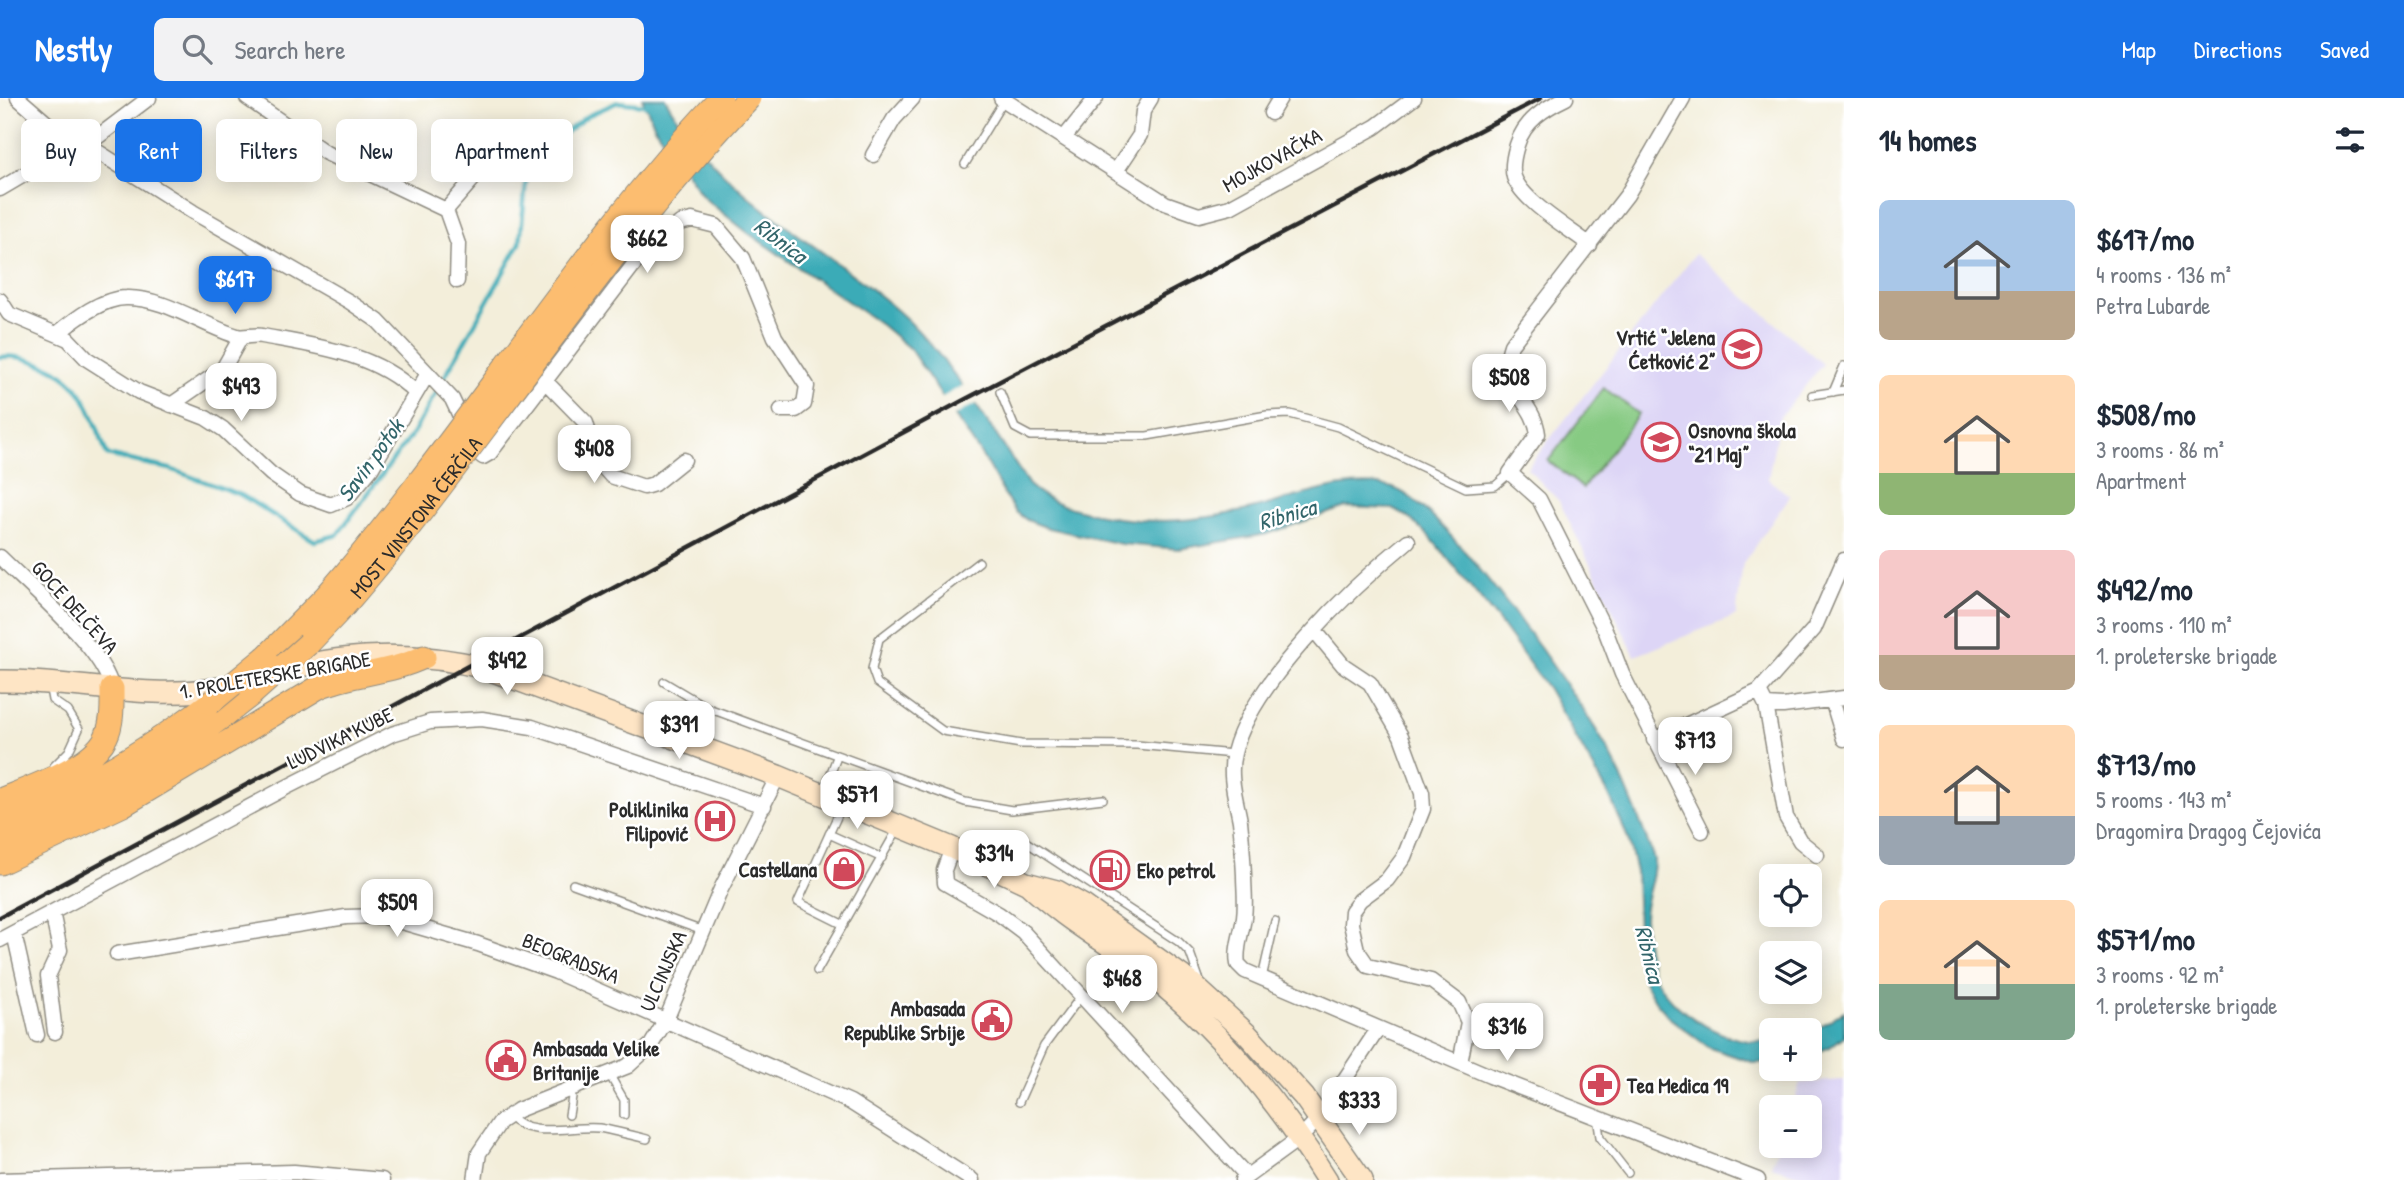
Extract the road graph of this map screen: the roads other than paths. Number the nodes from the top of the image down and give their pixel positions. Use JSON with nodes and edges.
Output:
{"nodes":[{"id":1,"x":18,"y":98,"type":"edge"},
{"id":2,"x":149,"y":98,"type":"edge"},
{"id":3,"x":247,"y":98,"type":"edge"},
{"id":4,"x":721,"y":98,"type":"edge"},
{"id":5,"x":749,"y":98,"type":"edge"},
{"id":6,"x":913,"y":98,"type":"edge"},
{"id":7,"x":1096,"y":98,"type":"edge"},
{"id":8,"x":1151,"y":98,"type":"edge"},
{"id":9,"x":1280,"y":98,"type":"edge"},
{"id":10,"x":1414,"y":98,"type":"edge"},
{"id":11,"x":1566,"y":98,"type":"edge"},
{"id":12,"x":1683,"y":98,"type":"edge"},
{"id":13,"x":1002,"y":99,"type":"edge"},
{"id":14,"x":1271,"y":113,"type":"dead end"},
{"id":15,"x":45,"y":119,"type":"edge"},
{"id":16,"x":101,"y":131,"type":"edge"},
{"id":17,"x":1064,"y":138,"type":"junction"},
{"id":18,"x":873,"y":155,"type":"dead end"},
{"id":19,"x":101,"y":158,"type":"edge"},
{"id":20,"x":965,"y":164,"type":"dead end"},
{"id":21,"x":1116,"y":172,"type":"junction"},
{"id":22,"x":21,"y":178,"type":"edge"},
{"id":23,"x":470,"y":182,"type":"edge"},
{"id":24,"x":0,"y":189,"type":"edge"},
{"id":25,"x":446,"y":209,"type":"junction"},
{"id":26,"x":1590,"y":245,"type":"junction"},
{"id":27,"x":457,"y":281,"type":"dead end"},
{"id":28,"x":0,"y":300,"type":"edge"},
{"id":29,"x":57,"y":334,"type":"junction"},
{"id":30,"x":240,"y":337,"type":"junction"},
{"id":31,"x":1844,"y":366,"type":"edge"},
{"id":32,"x":431,"y":379,"type":"junction"},
{"id":33,"x":544,"y":380,"type":"junction"},
{"id":34,"x":1844,"y":390,"type":"edge"},
{"id":35,"x":415,"y":392,"type":"junction"},
{"id":36,"x":1000,"y":392,"type":"dead end"},
{"id":37,"x":1833,"y":392,"type":"junction"},
{"id":38,"x":1812,"y":395,"type":"dead end"},
{"id":39,"x":172,"y":405,"type":"junction"},
{"id":40,"x":780,"y":410,"type":"dead end"},
{"id":41,"x":684,"y":460,"type":"dead end"},
{"id":42,"x":1510,"y":473,"type":"junction"},
{"id":43,"x":1408,"y":541,"type":"dead end"},
{"id":44,"x":0,"y":556,"type":"edge"},
{"id":45,"x":1844,"y":560,"type":"edge"},
{"id":46,"x":979,"y":562,"type":"dead end"},
{"id":47,"x":336,"y":600,"type":"junction"},
{"id":48,"x":1315,"y":631,"type":"junction"},
{"id":49,"x":301,"y":637,"type":"junction"},
{"id":50,"x":424,"y":657,"type":"junction"},
{"id":51,"x":0,"y":681,"type":"edge"},
{"id":52,"x":664,"y":682,"type":"dead end"},
{"id":53,"x":48,"y":683,"type":"junction"},
{"id":54,"x":111,"y":689,"type":"junction"},
{"id":55,"x":1759,"y":691,"type":"junction"},
{"id":56,"x":1838,"y":699,"type":"edge"},
{"id":57,"x":1766,"y":705,"type":"junction"},
{"id":58,"x":1844,"y":739,"type":"edge"},
{"id":59,"x":1654,"y":740,"type":"junction"},
{"id":60,"x":1233,"y":754,"type":"junction"},
{"id":61,"x":837,"y":757,"type":"junction"},
{"id":62,"x":778,"y":776,"type":"junction"},
{"id":63,"x":823,"y":794,"type":"junction"},
{"id":64,"x":6,"y":797,"type":"edge"},
{"id":65,"x":1103,"y":799,"type":"dead end"},
{"id":66,"x":843,"y":802,"type":"junction"},
{"id":67,"x":764,"y":806,"type":"junction"},
{"id":68,"x":0,"y":821,"type":"edge"},
{"id":69,"x":900,"y":826,"type":"junction"},
{"id":70,"x":1702,"y":831,"type":"dead end"},
{"id":71,"x":829,"y":834,"type":"junction"},
{"id":72,"x":0,"y":845,"type":"edge"},
{"id":73,"x":952,"y":848,"type":"junction"},
{"id":74,"x":1817,"y":855,"type":"dead end"},
{"id":75,"x":881,"y":858,"type":"junction"},
{"id":76,"x":981,"y":860,"type":"junction"},
{"id":77,"x":0,"y":863,"type":"edge"},
{"id":78,"x":1026,"y":883,"type":"junction"},
{"id":79,"x":573,"y":884,"type":"dead end"},
{"id":80,"x":52,"y":912,"type":"junction"},
{"id":81,"x":1275,"y":921,"type":"dead end"},
{"id":82,"x":844,"y":925,"type":"junction"},
{"id":83,"x":704,"y":931,"type":"junction"},
{"id":84,"x":14,"y":933,"type":"junction"},
{"id":85,"x":0,"y":940,"type":"edge"},
{"id":86,"x":117,"y":954,"type":"dead end"},
{"id":87,"x":817,"y":971,"type":"dead end"},
{"id":88,"x":1262,"y":978,"type":"junction"},
{"id":89,"x":1205,"y":995,"type":"junction"},
{"id":90,"x":1081,"y":996,"type":"junction"},
{"id":91,"x":666,"y":1020,"type":"junction"},
{"id":92,"x":1378,"y":1030,"type":"junction"},
{"id":93,"x":55,"y":1032,"type":"dead end"},
{"id":94,"x":37,"y":1035,"type":"dead end"},
{"id":95,"x":1460,"y":1063,"type":"junction"},
{"id":96,"x":609,"y":1074,"type":"junction"},
{"id":97,"x":569,"y":1090,"type":"junction"},
{"id":98,"x":1020,"y":1102,"type":"dead end"},
{"id":99,"x":508,"y":1115,"type":"junction"},
{"id":100,"x":569,"y":1115,"type":"dead end"},
{"id":101,"x":624,"y":1115,"type":"dead end"},
{"id":102,"x":1320,"y":1117,"type":"junction"},
{"id":103,"x":1597,"y":1117,"type":"junction"},
{"id":104,"x":1301,"y":1137,"type":"junction"},
{"id":105,"x":647,"y":1139,"type":"dead end"},
{"id":106,"x":1628,"y":1173,"type":"dead end"},
{"id":107,"x":1244,"y":1178,"type":"edge"},
{"id":108,"x":0,"y":1180,"type":"edge"},
{"id":109,"x":382,"y":1180,"type":"edge"},
{"id":110,"x":475,"y":1180,"type":"edge"},
{"id":111,"x":972,"y":1180,"type":"edge"},
{"id":112,"x":1327,"y":1180,"type":"edge"},
{"id":113,"x":1362,"y":1180,"type":"edge"},
{"id":114,"x":1758,"y":1180,"type":"edge"}],
"edges":[{"from":1,"to":15,"type":"street"},
{"from":2,"to":16,"type":"street"},
{"from":3,"to":25,"type":"street"},
{"from":4,"to":47,"type":"main road","name":"MOST VINSTONA ČERČILA","bridge":true},
{"from":5,"to":47,"type":"main road","name":"MOST VINSTONA ČERČILA","bridge":true},
{"from":6,"to":18,"type":"street"},
{"from":7,"to":17,"type":"street"},
{"from":8,"to":21,"type":"street"},
{"from":9,"to":14,"type":"street"},
{"from":10,"to":21,"type":"street","name":"MOJKOVAČKA"},
{"from":11,"to":26,"type":"street"},
{"from":12,"to":26,"type":"street"},
{"from":13,"to":17,"type":"street","name":"MOJKOVAČKA"},
{"from":13,"to":20,"type":"lane"},
{"from":17,"to":21,"type":"street","name":"MOJKOVAČKA"},
{"from":19,"to":32,"type":"street"},
{"from":22,"to":24,"type":"street"},
{"from":23,"to":25,"type":"street"},
{"from":25,"to":27,"type":"street"},
{"from":26,"to":42,"type":"street"},
{"from":28,"to":29,"type":"street"},
{"from":29,"to":30,"type":"street"},
{"from":29,"to":39,"type":"street"},
{"from":30,"to":35,"type":"street"},
{"from":30,"to":39,"type":"street"},
{"from":31,"to":37,"type":"lane"},
{"from":32,"to":33,"type":"street"},
{"from":32,"to":35,"type":"street"},
{"from":33,"to":40,"type":"street"},
{"from":33,"to":41,"type":"street"},
{"from":34,"to":37,"type":"lane"},
{"from":35,"to":39,"type":"street"},
{"from":36,"to":42,"type":"lane"},
{"from":37,"to":38,"type":"lane"},
{"from":42,"to":59,"type":"street"},
{"from":43,"to":48,"type":"street"},
{"from":44,"to":54,"type":"street","name":"GOCE DELČEVA"},
{"from":45,"to":55,"type":"street"},
{"from":46,"to":60,"type":"lane"},
{"from":47,"to":49,"type":"main road","name":"MOST VINSTONA ČERČILA"},
{"from":48,"to":60,"type":"street"},
{"from":48,"to":95,"type":"street"},
{"from":49,"to":68,"type":"main road","name":"MOST VINSTONA ČERČILA","bridge":true},
{"from":49,"to":72,"type":"main road","name":"MOST VINSTONA ČERČILA","bridge":true},
{"from":50,"to":54,"type":"main road","name":"1. PROLETERSKE BRIGADE"},
{"from":50,"to":62,"type":"main road","name":"1. PROLETERSKE BRIGADE"},
{"from":50,"to":77,"type":"main road"},
{"from":51,"to":53,"type":"main road","name":"1. PROLETERSKE BRIGADE"},
{"from":52,"to":61,"type":"lane"},
{"from":53,"to":54,"type":"main road","name":"1. PROLETERSKE BRIGADE"},
{"from":53,"to":64,"type":"lane"},
{"from":54,"to":64,"type":"main road"},
{"from":55,"to":57,"type":"street"},
{"from":55,"to":59,"type":"street"},
{"from":56,"to":57,"type":"street"},
{"from":56,"to":58,"type":"street"},
{"from":57,"to":74,"type":"street"},
{"from":59,"to":70,"type":"street"},
{"from":60,"to":88,"type":"street"},
{"from":61,"to":63,"type":"lane"},
{"from":61,"to":65,"type":"lane"},
{"from":62,"to":63,"type":"main road","name":"1. PROLETERSKE BRIGADE"},
{"from":62,"to":67,"type":"street","name":"ULCINJSKA"},
{"from":63,"to":66,"type":"main road","name":"1. PROLETERSKE BRIGADE"},
{"from":66,"to":69,"type":"main road","name":"1. PROLETERSKE BRIGADE"},
{"from":66,"to":71,"type":"lane"},
{"from":67,"to":80,"type":"street","name":"LUDVIKA KUBE"},
{"from":67,"to":83,"type":"street","name":"ULCINJSKA"},
{"from":69,"to":73,"type":"main road","name":"1. PROLETERSKE BRIGADE"},
{"from":69,"to":75,"type":"lane"},
{"from":71,"to":75,"type":"lane"},
{"from":71,"to":82,"type":"lane"},
{"from":73,"to":76,"type":"main road","name":"1. PROLETERSKE BRIGADE"},
{"from":73,"to":90,"type":"street"},
{"from":75,"to":82,"type":"lane"},
{"from":76,"to":78,"type":"main road","name":"1. PROLETERSKE BRIGADE"},
{"from":76,"to":89,"type":"lane"},
{"from":78,"to":89,"type":"main road"},
{"from":78,"to":104,"type":"main road"},
{"from":79,"to":83,"type":"lane"},
{"from":80,"to":84,"type":"street","name":"LUDVIKA KUBE"},
{"from":80,"to":93,"type":"street"},
{"from":81,"to":88,"type":"lane"},
{"from":82,"to":87,"type":"lane"},
{"from":83,"to":91,"type":"street","name":"ULCINJSKA"},
{"from":84,"to":85,"type":"street","name":"LUDVIKA KUBE"},
{"from":84,"to":94,"type":"street"},
{"from":86,"to":91,"type":"street","name":"BEOGRADSKA"},
{"from":88,"to":92,"type":"street"},
{"from":89,"to":102,"type":"main road"},
{"from":90,"to":98,"type":"lane"},
{"from":90,"to":107,"type":"street"},
{"from":91,"to":96,"type":"street","name":"ULCINJSKA"},
{"from":91,"to":111,"type":"street","name":"BEOGRADSKA"},
{"from":92,"to":95,"type":"street"},
{"from":92,"to":102,"type":"street"},
{"from":95,"to":103,"type":"street"},
{"from":96,"to":97,"type":"street","name":"ULCINJSKA"},
{"from":96,"to":101,"type":"lane"},
{"from":97,"to":99,"type":"street","name":"ULCINJSKA"},
{"from":97,"to":100,"type":"lane"},
{"from":99,"to":105,"type":"lane"},
{"from":99,"to":110,"type":"street","name":"ULCINJSKA"},
{"from":102,"to":104,"type":"street"},
{"from":102,"to":113,"type":"main road"},
{"from":103,"to":106,"type":"lane"},
{"from":103,"to":114,"type":"street"},
{"from":104,"to":107,"type":"street"},
{"from":104,"to":112,"type":"main road"},
{"from":108,"to":109,"type":"street"}]}
